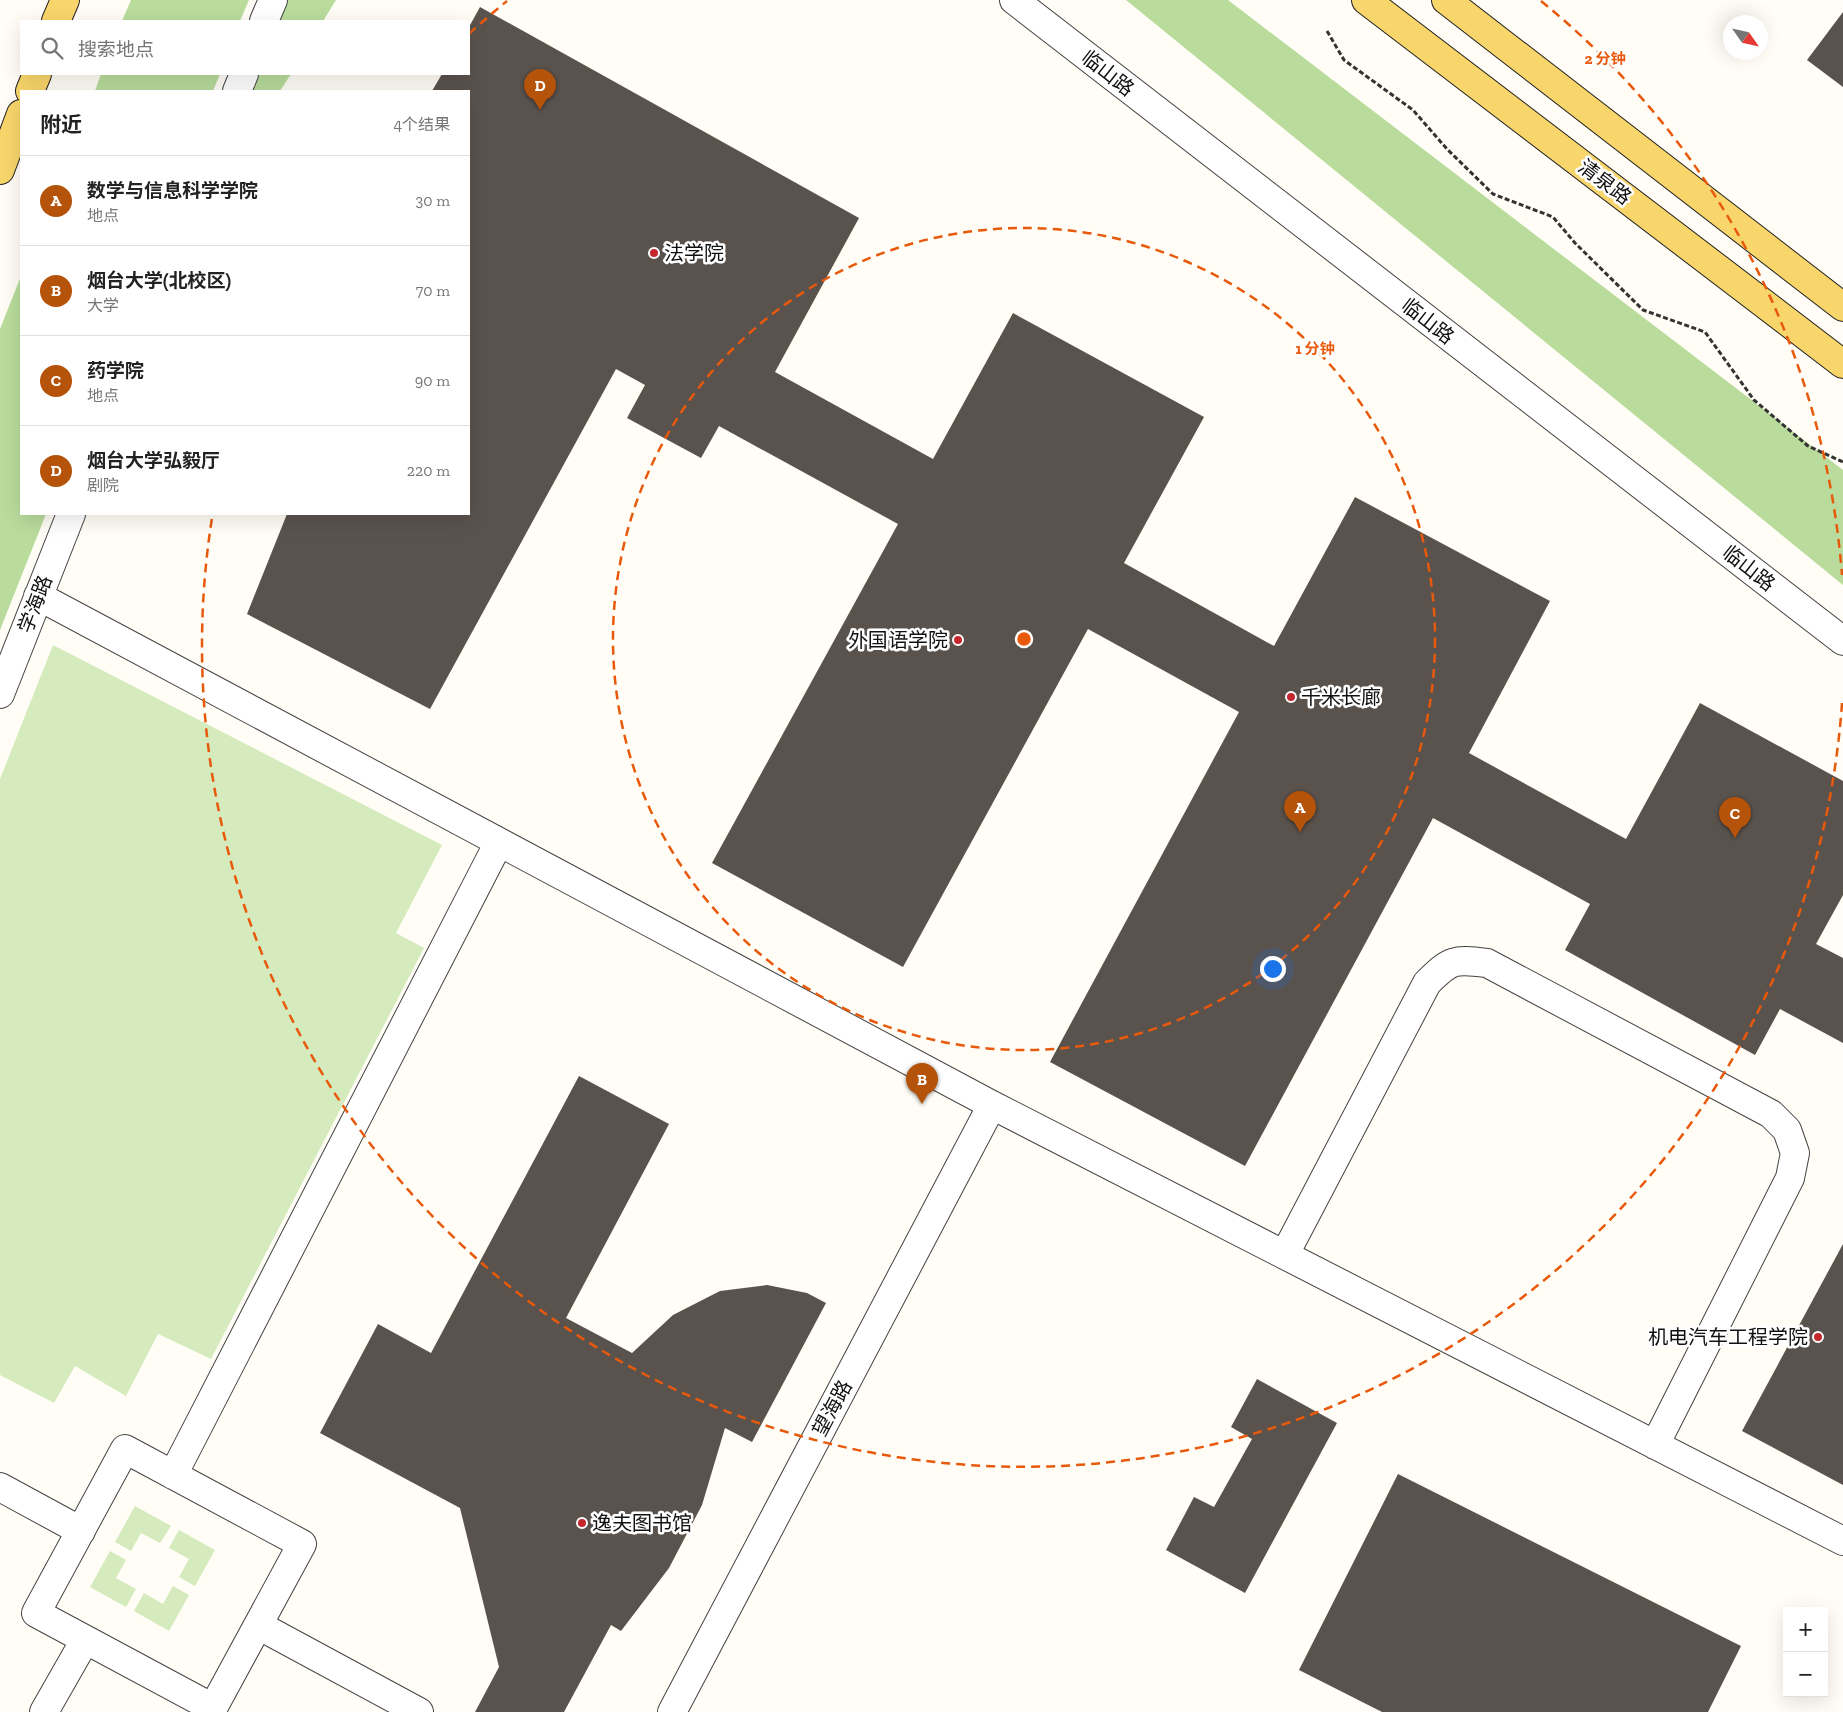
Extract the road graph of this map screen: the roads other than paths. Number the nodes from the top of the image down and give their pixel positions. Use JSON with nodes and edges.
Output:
{"nodes":[{"id":1,"x":64,"y":0,"type":"edge"},
{"id":2,"x":273,"y":0,"type":"edge"},
{"id":3,"x":1014,"y":0,"type":"edge"},
{"id":4,"x":1366,"y":0,"type":"edge"},
{"id":5,"x":1446,"y":0,"type":"edge"},
{"id":6,"x":56,"y":20,"type":"edge"},
{"id":7,"x":264,"y":20,"type":"edge"},
{"id":8,"x":36,"y":75,"type":"edge"},
{"id":9,"x":244,"y":75,"type":"edge"},
{"id":10,"x":30,"y":90,"type":"edge"},
{"id":11,"x":237,"y":90,"type":"edge"},
{"id":12,"x":20,"y":117,"type":"edge"},
{"id":13,"x":0,"y":170,"type":"edge"},
{"id":14,"x":1843,"y":307,"type":"edge"},
{"id":15,"x":1843,"y":364,"type":"edge"},
{"id":16,"x":71,"y":515,"type":"edge"},
{"id":17,"x":38,"y":596,"type":"junction"},
{"id":18,"x":1843,"y":641,"type":"edge"},
{"id":19,"x":0,"y":694,"type":"edge"},
{"id":20,"x":499,"y":842,"type":"junction"},
{"id":21,"x":992,"y":1105,"type":"junction"},
{"id":22,"x":1284,"y":1254,"type":"junction"},
{"id":23,"x":1655,"y":1444,"type":"junction"},
{"id":24,"x":173,"y":1475,"type":"junction"},
{"id":25,"x":0,"y":1487,"type":"edge"},
{"id":26,"x":81,"y":1531,"type":"junction"},
{"id":27,"x":1843,"y":1541,"type":"edge"},
{"id":28,"x":258,"y":1625,"type":"junction"},
{"id":29,"x":85,"y":1640,"type":"junction"},
{"id":30,"x":44,"y":1712,"type":"edge"},
{"id":31,"x":418,"y":1712,"type":"edge"},
{"id":32,"x":672,"y":1712,"type":"edge"}],
"edges":[{"from":1,"to":6,"type":"main road"},
{"from":2,"to":7,"type":"street"},
{"from":3,"to":18,"type":"street","name":"临山路"},
{"from":4,"to":15,"type":"main road","name":"清泉路"},
{"from":5,"to":14,"type":"main road"},
{"from":8,"to":10,"type":"main road"},
{"from":9,"to":11,"type":"street"},
{"from":12,"to":13,"type":"main road"},
{"from":16,"to":17,"type":"street","name":"学海路"},
{"from":17,"to":19,"type":"street","name":"学海路"},
{"from":17,"to":20,"type":"street"},
{"from":20,"to":21,"type":"street"},
{"from":20,"to":24,"type":"street"},
{"from":21,"to":22,"type":"street"},
{"from":21,"to":32,"type":"street","name":"望海路"},
{"from":22,"to":23,"type":"street"},
{"from":22,"to":23,"type":"street"},
{"from":23,"to":27,"type":"street"},
{"from":24,"to":26,"type":"street"},
{"from":24,"to":28,"type":"street"},
{"from":25,"to":26,"type":"street"},
{"from":26,"to":29,"type":"street"},
{"from":28,"to":29,"type":"street"},
{"from":28,"to":31,"type":"street"},
{"from":29,"to":30,"type":"street"}]}
